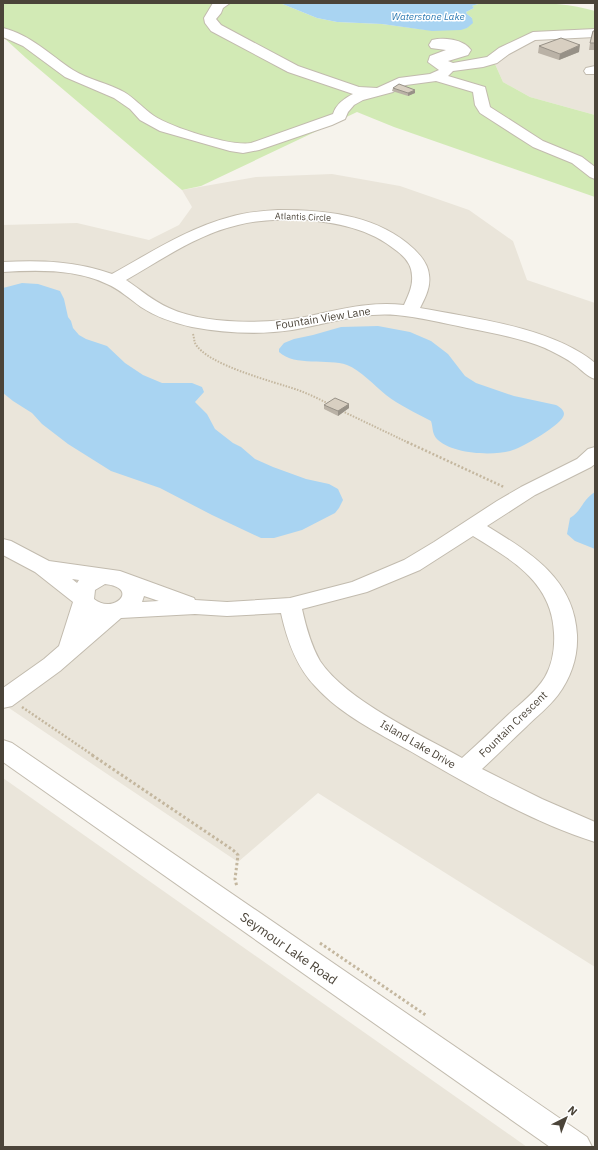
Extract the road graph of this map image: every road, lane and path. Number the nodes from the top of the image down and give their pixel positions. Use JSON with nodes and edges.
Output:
{"nodes":[{"id":1,"x":224,"y":3,"type":"edge"},
{"id":2,"x":3,"y":32,"type":"edge"},
{"id":3,"x":595,"y":32,"type":"edge"},
{"id":4,"x":595,"y":174,"type":"edge"},
{"id":5,"x":3,"y":267,"type":"edge"},
{"id":6,"x":114,"y":280,"type":"junction"},
{"id":7,"x":410,"y":311,"type":"junction"},
{"id":8,"x":197,"y":322,"type":"junction"},
{"id":9,"x":595,"y":373,"type":"edge"},
{"id":10,"x":595,"y":453,"type":"edge"},
{"id":11,"x":524,"y":493,"type":"junction"},
{"id":12,"x":472,"y":527,"type":"junction"},
{"id":13,"x":3,"y":546,"type":"edge"},
{"id":14,"x":43,"y":567,"type":"junction"},
{"id":15,"x":103,"y":577,"type":"junction"},
{"id":16,"x":129,"y":582,"type":"junction"},
{"id":17,"x":83,"y":600,"type":"junction"},
{"id":18,"x":290,"y":605,"type":"junction"},
{"id":19,"x":195,"y":607,"type":"junction"},
{"id":20,"x":117,"y":611,"type":"junction"},
{"id":21,"x":70,"y":649,"type":"junction"},
{"id":22,"x":5,"y":699,"type":"edge"},
{"id":23,"x":3,"y":749,"type":"edge"},
{"id":24,"x":464,"y":771,"type":"junction"},
{"id":25,"x":595,"y":832,"type":"edge"},
{"id":26,"x":238,"y":889,"type":"dead end"},
{"id":27,"x":316,"y":940,"type":"dead end"},
{"id":28,"x":430,"y":1018,"type":"dead end"},
{"id":29,"x":576,"y":1147,"type":"edge"}],
"edges":[{"from":1,"to":3,"type":"street"},
{"from":2,"to":4,"type":"street"},
{"from":5,"to":6,"type":"street","name":"Fountain View Lane"},
{"from":6,"to":7,"type":"street","name":"Atlantis Circle"},
{"from":6,"to":8,"type":"street","name":"Fountain View Lane"},
{"from":7,"to":8,"type":"street","name":"Fountain View Lane"},
{"from":7,"to":9,"type":"street","name":"Fountain View Lane"},
{"from":8,"to":11,"type":"path"},
{"from":10,"to":11,"type":"street"},
{"from":11,"to":12,"type":"street"},
{"from":12,"to":18,"type":"street"},
{"from":12,"to":24,"type":"street","name":"Fountain Crescent"},
{"from":13,"to":14,"type":"street"},
{"from":14,"to":15,"type":"street"},
{"from":14,"to":17,"type":"street"},
{"from":15,"to":16,"type":"street"},
{"from":15,"to":17,"type":"street"},
{"from":16,"to":19,"type":"street"},
{"from":16,"to":20,"type":"street"},
{"from":17,"to":20,"type":"street"},
{"from":17,"to":21,"type":"street"},
{"from":18,"to":19,"type":"street"},
{"from":18,"to":24,"type":"street","name":"Island Lake Drive"},
{"from":19,"to":20,"type":"street"},
{"from":20,"to":21,"type":"street"},
{"from":21,"to":22,"type":"street"},
{"from":22,"to":26,"type":"path"},
{"from":23,"to":29,"type":"street","name":"Seymour Lake Road"},
{"from":24,"to":25,"type":"street","name":"Island Lake Drive"},
{"from":27,"to":28,"type":"path"}]}
